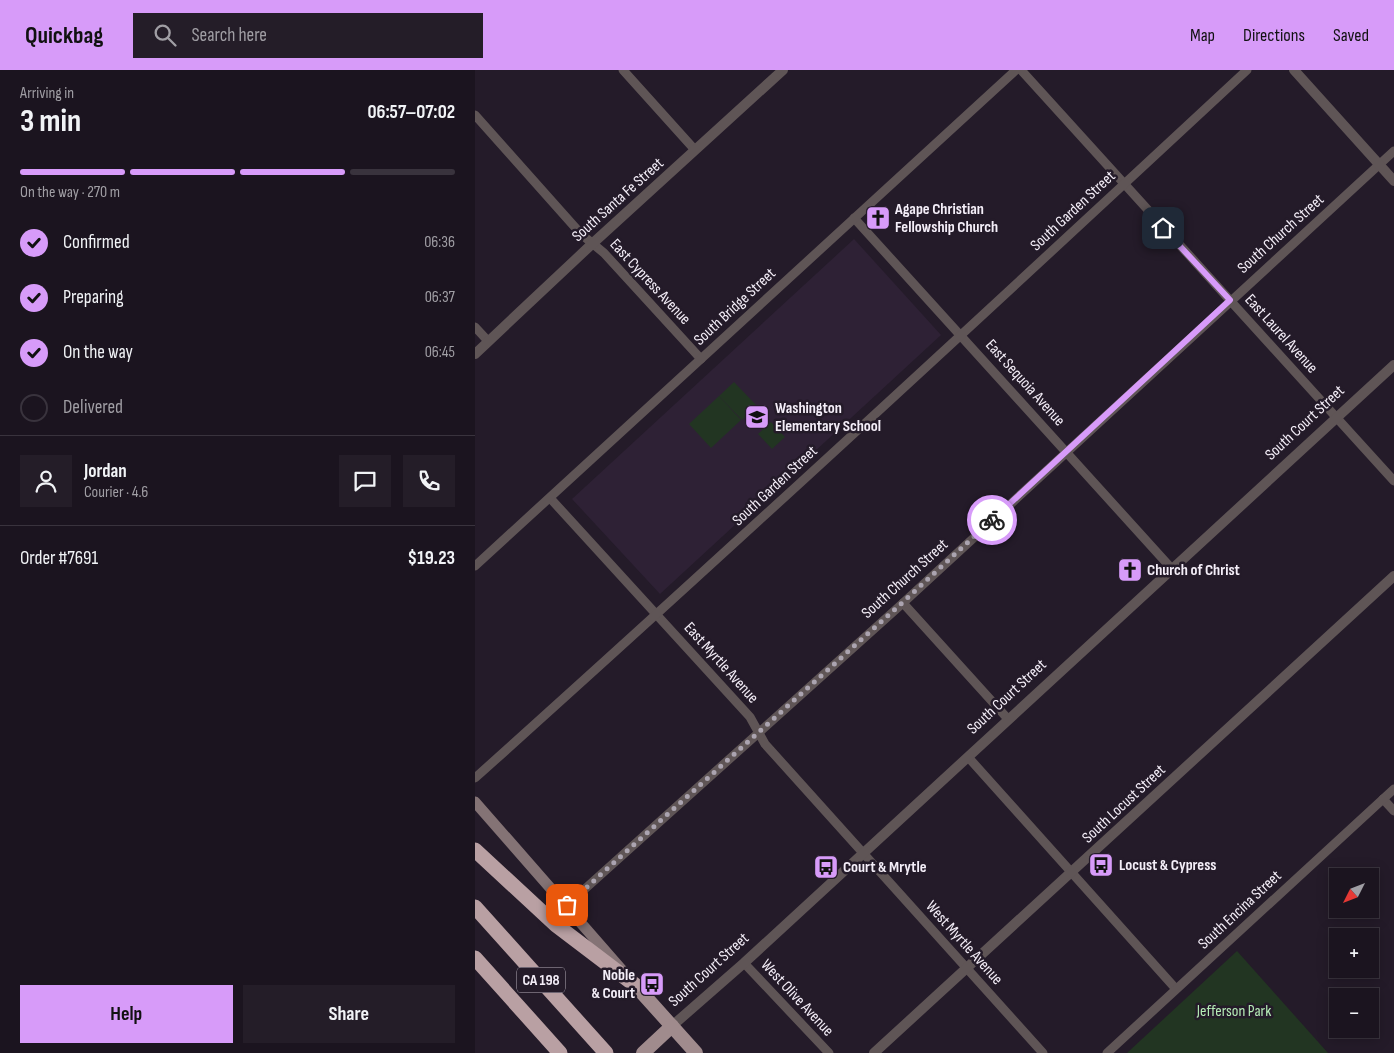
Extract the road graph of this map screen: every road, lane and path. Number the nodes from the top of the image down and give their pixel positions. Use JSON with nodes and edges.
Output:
{"nodes":[{"id":1,"x":623,"y":70,"type":"edge"},
{"id":2,"x":783,"y":70,"type":"edge"},
{"id":3,"x":1016,"y":70,"type":"edge"},
{"id":4,"x":1021,"y":70,"type":"edge"},
{"id":5,"x":1247,"y":70,"type":"edge"},
{"id":6,"x":1293,"y":70,"type":"edge"},
{"id":7,"x":475,"y":115,"type":"edge"},
{"id":8,"x":695,"y":150,"type":"junction"},
{"id":9,"x":1394,"y":151,"type":"edge"},
{"id":10,"x":1379,"y":165,"type":"junction"},
{"id":11,"x":1394,"y":181,"type":"edge"},
{"id":12,"x":1124,"y":184,"type":"junction"},
{"id":13,"x":854,"y":218,"type":"junction"},
{"id":14,"x":592,"y":244,"type":"junction"},
{"id":15,"x":1230,"y":300,"type":"junction"},
{"id":16,"x":475,"y":327,"type":"edge"},
{"id":17,"x":962,"y":335,"type":"junction"},
{"id":18,"x":488,"y":342,"type":"junction"},
{"id":19,"x":475,"y":354,"type":"edge"},
{"id":20,"x":701,"y":358,"type":"junction"},
{"id":21,"x":1394,"y":364,"type":"edge"},
{"id":22,"x":1337,"y":418,"type":"junction"},
{"id":23,"x":1066,"y":451,"type":"junction"},
{"id":24,"x":1394,"y":481,"type":"edge"},
{"id":25,"x":550,"y":498,"type":"junction"},
{"id":26,"x":475,"y":566,"type":"edge"},
{"id":27,"x":1173,"y":569,"type":"junction"},
{"id":28,"x":1394,"y":576,"type":"edge"},
{"id":29,"x":903,"y":602,"type":"junction"},
{"id":30,"x":657,"y":615,"type":"junction"},
{"id":31,"x":1008,"y":719,"type":"junction"},
{"id":32,"x":758,"y":732,"type":"junction"},
{"id":33,"x":968,"y":757,"type":"junction"},
{"id":34,"x":475,"y":778,"type":"edge"},
{"id":35,"x":1394,"y":790,"type":"edge"},
{"id":36,"x":1383,"y":799,"type":"junction"},
{"id":37,"x":475,"y":802,"type":"edge"},
{"id":38,"x":1394,"y":811,"type":"edge"},
{"id":39,"x":475,"y":850,"type":"edge"},
{"id":40,"x":862,"y":854,"type":"junction"},
{"id":41,"x":1072,"y":872,"type":"junction"},
{"id":42,"x":567,"y":905,"type":"junction"},
{"id":43,"x":475,"y":907,"type":"edge"},
{"id":44,"x":475,"y":958,"type":"edge"},
{"id":45,"x":744,"y":963,"type":"junction"},
{"id":46,"x":967,"y":968,"type":"junction"},
{"id":47,"x":635,"y":985,"type":"junction"},
{"id":48,"x":1176,"y":989,"type":"junction"},
{"id":49,"x":672,"y":1026,"type":"junction"},
{"id":50,"x":643,"y":1052,"type":"edge"},
{"id":51,"x":560,"y":1053,"type":"edge"},
{"id":52,"x":606,"y":1053,"type":"edge"},
{"id":53,"x":696,"y":1053,"type":"edge"},
{"id":54,"x":829,"y":1053,"type":"edge"},
{"id":55,"x":874,"y":1053,"type":"edge"},
{"id":56,"x":1043,"y":1053,"type":"edge"},
{"id":57,"x":1107,"y":1053,"type":"edge"}],
"edges":[{"from":1,"to":8,"type":"street"},
{"from":2,"to":8,"type":"street","name":"South Santa Fe Street"},
{"from":3,"to":13,"type":"street","name":"South Bridge Street"},
{"from":4,"to":12,"type":"street","name":"East Laurel Avenue"},
{"from":5,"to":12,"type":"street","name":"South Garden Street"},
{"from":6,"to":10,"type":"street"},
{"from":7,"to":14,"type":"street","name":"East Cypress Avenue"},
{"from":8,"to":14,"type":"street","name":"South Santa Fe Street"},
{"from":9,"to":10,"type":"street","name":"South Church Street"},
{"from":10,"to":11,"type":"street"},
{"from":10,"to":15,"type":"street","name":"South Church Street"},
{"from":12,"to":15,"type":"street","name":"East Laurel Avenue"},
{"from":12,"to":17,"type":"street","name":"South Garden Street"},
{"from":13,"to":17,"type":"street","name":"East Sequoia Avenue"},
{"from":13,"to":20,"type":"street","name":"South Bridge Street"},
{"from":14,"to":18,"type":"street","name":"South Santa Fe Street"},
{"from":14,"to":20,"type":"street","name":"East Cypress Avenue"},
{"from":15,"to":22,"type":"street","name":"East Laurel Avenue"},
{"from":15,"to":23,"type":"street","name":"South Church Street"},
{"from":16,"to":18,"type":"street"},
{"from":17,"to":23,"type":"street","name":"East Sequoia Avenue"},
{"from":17,"to":30,"type":"street","name":"South Garden Street"},
{"from":18,"to":19,"type":"street","name":"South Santa Fe Street"},
{"from":20,"to":25,"type":"street","name":"South Bridge Street"},
{"from":21,"to":22,"type":"street","name":"South Court Street"},
{"from":22,"to":24,"type":"street","name":"East Laurel Avenue"},
{"from":22,"to":27,"type":"street","name":"South Court Street"},
{"from":23,"to":27,"type":"street","name":"East Sequoia Avenue"},
{"from":23,"to":29,"type":"street","name":"South Church Street"},
{"from":25,"to":26,"type":"street","name":"South Bridge Street"},
{"from":25,"to":30,"type":"street","name":"East Myrtle Avenue"},
{"from":27,"to":31,"type":"street","name":"South Court Street"},
{"from":28,"to":41,"type":"street","name":"South Locust Street"},
{"from":29,"to":31,"type":"street"},
{"from":29,"to":32,"type":"street","name":"South Church Street"},
{"from":30,"to":32,"type":"street","name":"East Myrtle Avenue"},
{"from":30,"to":34,"type":"street","name":"South Garden Street"},
{"from":31,"to":33,"type":"street","name":"South Court Street"},
{"from":32,"to":40,"type":"street","name":"East Myrtle Avenue"},
{"from":32,"to":42,"type":"street","name":"South Church Street"},
{"from":33,"to":40,"type":"street","name":"South Court Street"},
{"from":33,"to":41,"type":"street"},
{"from":35,"to":36,"type":"street","name":"South Encina Street"},
{"from":36,"to":38,"type":"street"},
{"from":36,"to":48,"type":"street","name":"South Encina Street"},
{"from":37,"to":42,"type":"main road"},
{"from":39,"to":47,"type":"highway"},
{"from":40,"to":45,"type":"street","name":"South Court Street"},
{"from":40,"to":46,"type":"street","name":"West Myrtle Avenue"},
{"from":41,"to":46,"type":"street","name":"South Locust Street"},
{"from":41,"to":48,"type":"street"},
{"from":42,"to":47,"type":"main road"},
{"from":43,"to":52,"type":"highway","number":"CA 198"},
{"from":44,"to":51,"type":"highway","number":"CA 198"},
{"from":45,"to":49,"type":"street","name":"South Court Street"},
{"from":45,"to":54,"type":"street","name":"West Olive Avenue"},
{"from":46,"to":55,"type":"street","name":"South Locust Street"},
{"from":46,"to":56,"type":"street","name":"West Myrtle Avenue"},
{"from":47,"to":49,"type":"main road"},
{"from":48,"to":57,"type":"street","name":"South Encina Street"},
{"from":49,"to":50,"type":"main road","name":"South Court Street"},
{"from":49,"to":53,"type":"main road"}]}
